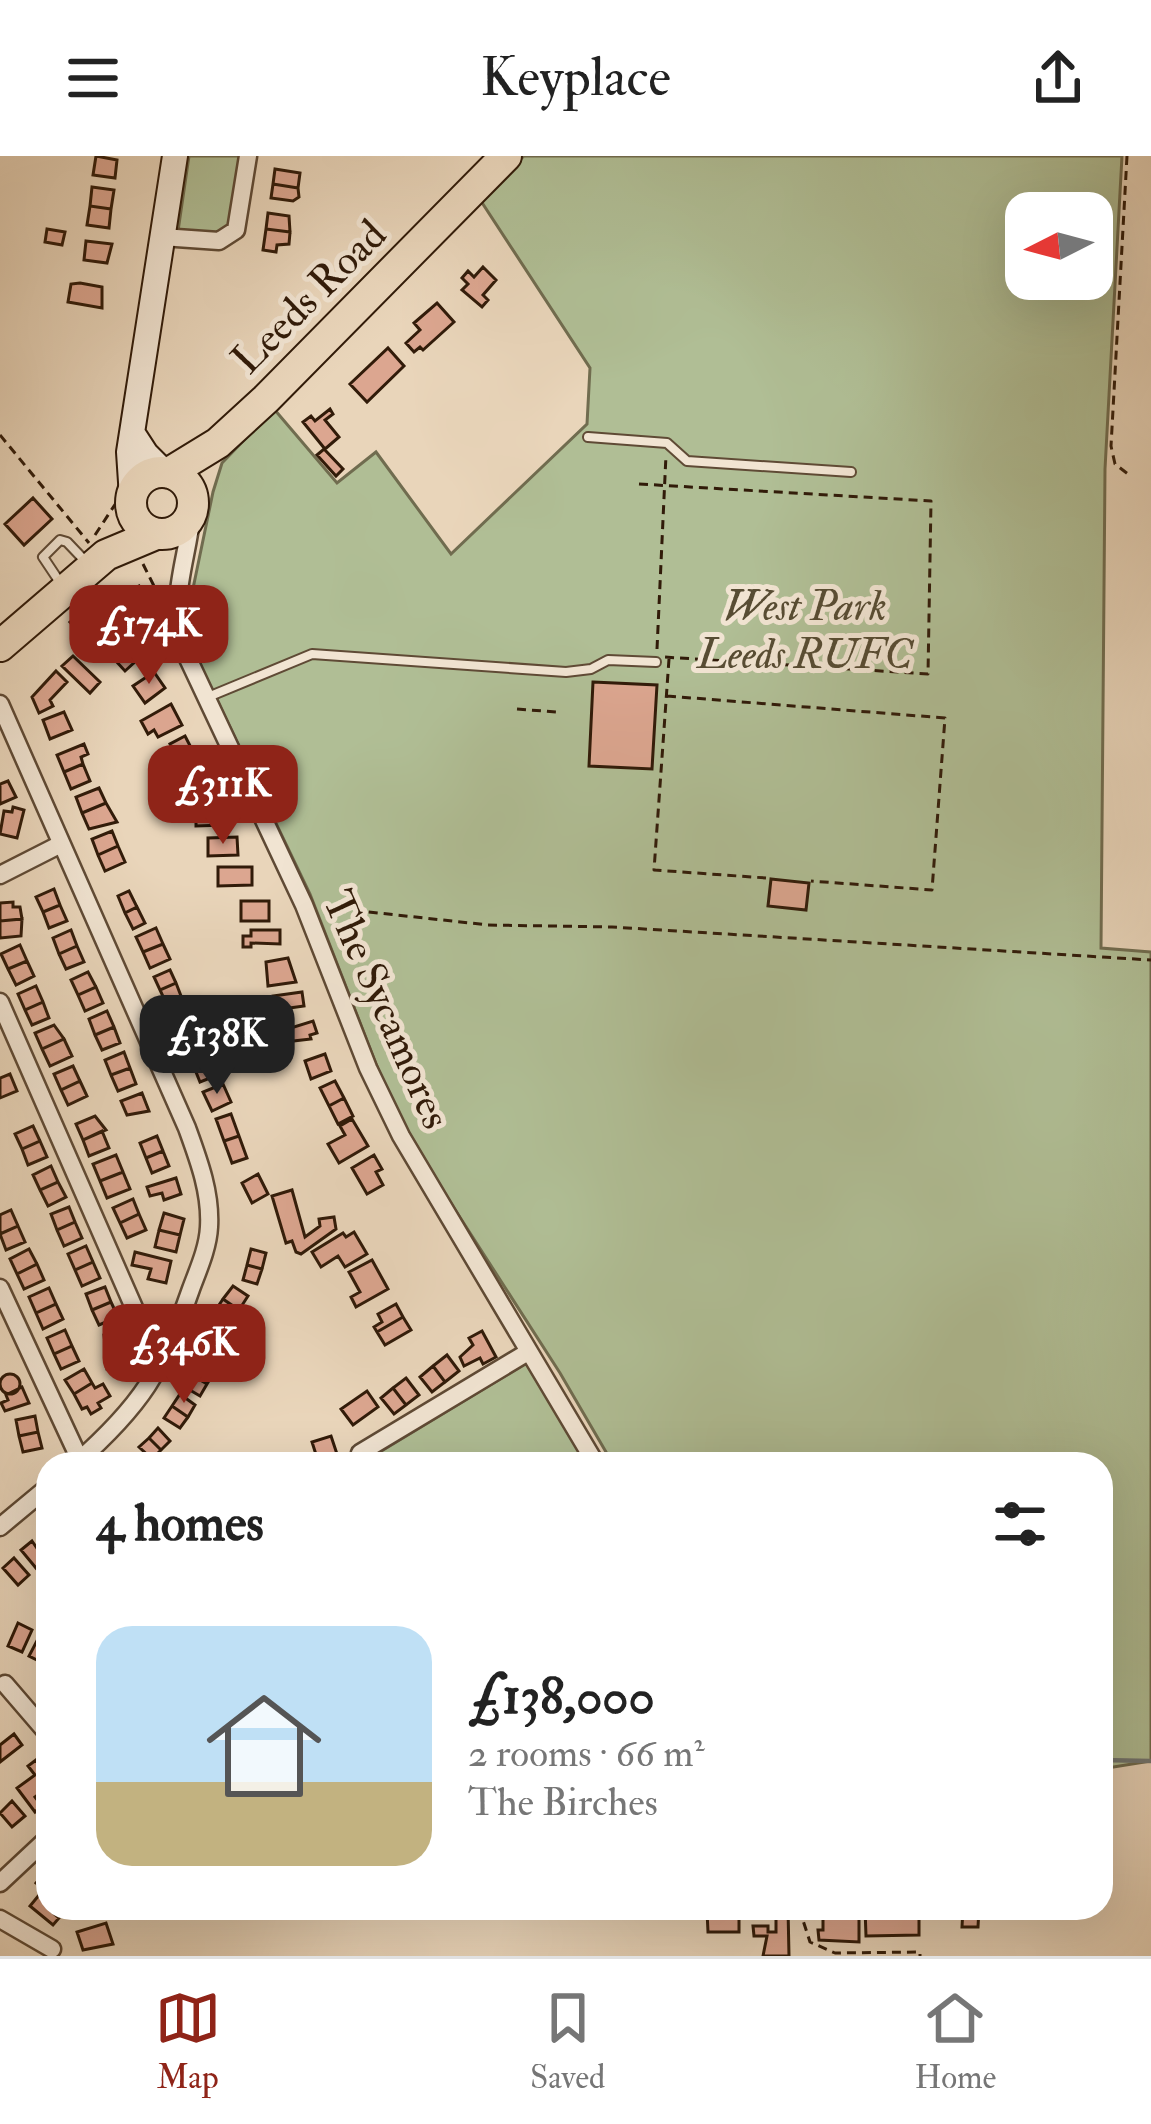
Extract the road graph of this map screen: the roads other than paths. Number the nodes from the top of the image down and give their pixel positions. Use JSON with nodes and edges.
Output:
{"nodes":[{"id":1,"x":175,"y":156,"type":"edge"},
{"id":2,"x":248,"y":156,"type":"edge"},
{"id":3,"x":506,"y":156,"type":"edge"},
{"id":4,"x":162,"y":237,"type":"junction"},
{"id":5,"x":133,"y":434,"type":"junction"},
{"id":6,"x":589,"y":437,"type":"dead end"},
{"id":7,"x":851,"y":472,"type":"dead end"},
{"id":8,"x":179,"y":487,"type":"junction"},
{"id":9,"x":132,"y":502,"type":"junction"},
{"id":10,"x":158,"y":534,"type":"junction"},
{"id":11,"x":100,"y":560,"type":"junction"},
{"id":12,"x":183,"y":560,"type":"junction"},
{"id":13,"x":178,"y":630,"type":"junction"},
{"id":14,"x":118,"y":631,"type":"dead end"},
{"id":15,"x":0,"y":646,"type":"edge"},
{"id":16,"x":656,"y":659,"type":"road end"},
{"id":17,"x":207,"y":698,"type":"junction"},
{"id":18,"x":0,"y":704,"type":"edge"},
{"id":19,"x":61,"y":844,"type":"junction"},
{"id":20,"x":0,"y":875,"type":"edge"},
{"id":21,"x":0,"y":1002,"type":"edge"},
{"id":22,"x":0,"y":1288,"type":"edge"},
{"id":23,"x":528,"y":1352,"type":"junction"},
{"id":24,"x":165,"y":1360,"type":"junction"},
{"id":25,"x":74,"y":1452,"type":"edge"},
{"id":26,"x":88,"y":1452,"type":"edge"},
{"id":27,"x":362,"y":1452,"type":"edge"},
{"id":28,"x":589,"y":1452,"type":"edge"},
{"id":29,"x":36,"y":1497,"type":"edge"},
{"id":30,"x":0,"y":1526,"type":"edge"},
{"id":31,"x":5,"y":1684,"type":"dead end"},
{"id":32,"x":36,"y":1721,"type":"edge"},
{"id":33,"x":36,"y":1849,"type":"edge"},
{"id":34,"x":0,"y":1883,"type":"edge"},
{"id":35,"x":0,"y":1919,"type":"edge"},
{"id":36,"x":52,"y":1949,"type":"dead end"}],
"edges":[{"from":1,"to":4,"type":"street"},
{"from":2,"to":4,"type":"street"},
{"from":3,"to":8,"type":"highway","name":"Leeds Road"},
{"from":4,"to":5,"type":"street"},
{"from":5,"to":8,"type":"street"},
{"from":5,"to":9,"type":"street"},
{"from":6,"to":7,"type":"lane"},
{"from":8,"to":9,"type":"highway"},
{"from":8,"to":10,"type":"highway"},
{"from":8,"to":12,"type":"street","name":"The Sycamores"},
{"from":9,"to":10,"type":"highway"},
{"from":9,"to":11,"type":"highway"},
{"from":10,"to":11,"type":"highway"},
{"from":10,"to":12,"type":"street"},
{"from":11,"to":15,"type":"highway"},
{"from":12,"to":13,"type":"street","name":"The Sycamores"},
{"from":13,"to":14,"type":"lane"},
{"from":13,"to":17,"type":"street","name":"The Sycamores"},
{"from":16,"to":17,"type":"lane"},
{"from":17,"to":23,"type":"street","name":"The Sycamores"},
{"from":18,"to":19,"type":"street"},
{"from":19,"to":20,"type":"street"},
{"from":19,"to":24,"type":"street"},
{"from":21,"to":24,"type":"street"},
{"from":22,"to":25,"type":"street"},
{"from":23,"to":27,"type":"street"},
{"from":23,"to":28,"type":"street","name":"The Sycamores"},
{"from":24,"to":26,"type":"street"},
{"from":29,"to":30,"type":"street"},
{"from":31,"to":32,"type":"street"},
{"from":33,"to":34,"type":"street"},
{"from":35,"to":36,"type":"street"}]}
